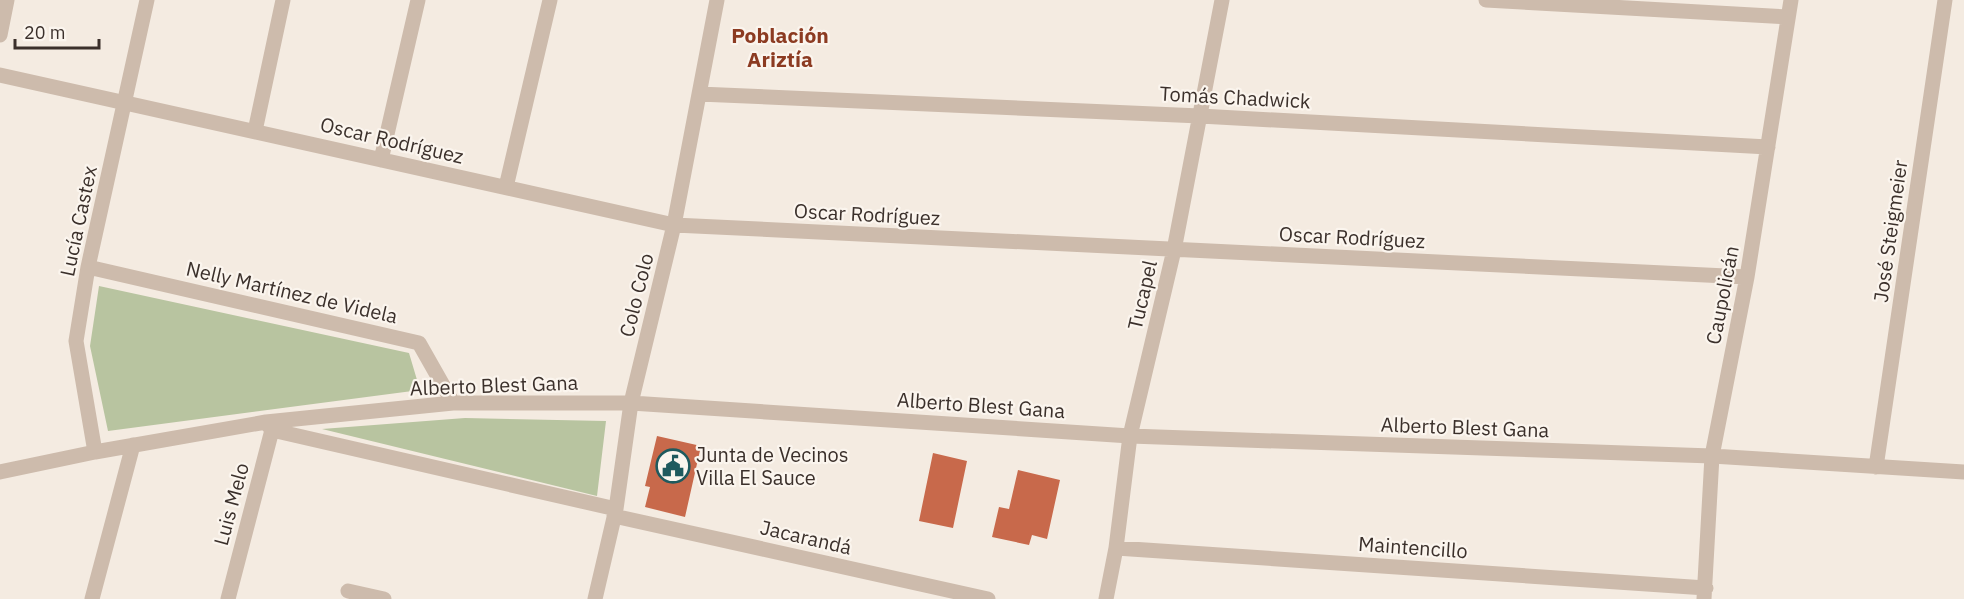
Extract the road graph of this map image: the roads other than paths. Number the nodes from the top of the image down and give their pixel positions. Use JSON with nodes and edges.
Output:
{"nodes":[{"id":1,"x":7,"y":0,"type":"edge"},
{"id":2,"x":147,"y":0,"type":"edge"},
{"id":3,"x":283,"y":0,"type":"edge"},
{"id":4,"x":418,"y":0,"type":"edge"},
{"id":5,"x":550,"y":0,"type":"edge"},
{"id":6,"x":717,"y":0,"type":"edge"},
{"id":7,"x":1222,"y":0,"type":"edge"},
{"id":8,"x":1486,"y":0,"type":"edge"},
{"id":9,"x":1791,"y":0,"type":"edge"},
{"id":10,"x":1945,"y":0,"type":"edge"},
{"id":11,"x":1788,"y":17,"type":"junction"},
{"id":12,"x":0,"y":35,"type":"edge"},
{"id":13,"x":0,"y":75,"type":"edge"},
{"id":14,"x":699,"y":94,"type":"junction"},
{"id":15,"x":126,"y":103,"type":"junction"},
{"id":16,"x":1200,"y":116,"type":"junction"},
{"id":17,"x":255,"y":131,"type":"junction"},
{"id":18,"x":1768,"y":147,"type":"junction"},
{"id":19,"x":381,"y":160,"type":"junction"},
{"id":20,"x":506,"y":187,"type":"junction"},
{"id":21,"x":674,"y":225,"type":"junction"},
{"id":22,"x":1174,"y":250,"type":"junction"},
{"id":23,"x":88,"y":267,"type":"junction"},
{"id":24,"x":1747,"y":277,"type":"junction"},
{"id":25,"x":631,"y":402,"type":"junction"},
{"id":26,"x":453,"y":403,"type":"junction"},
{"id":27,"x":269,"y":426,"type":"junction"},
{"id":28,"x":1130,"y":436,"type":"junction"},
{"id":29,"x":133,"y":445,"type":"junction"},
{"id":30,"x":95,"y":452,"type":"junction"},
{"id":31,"x":1712,"y":456,"type":"junction"},
{"id":32,"x":1876,"y":467,"type":"junction"},
{"id":33,"x":0,"y":472,"type":"edge"},
{"id":34,"x":1964,"y":472,"type":"edge"},
{"id":35,"x":615,"y":512,"type":"junction"},
{"id":36,"x":1116,"y":548,"type":"junction"},
{"id":37,"x":348,"y":591,"type":"dead end"},
{"id":38,"x":1705,"y":593,"type":"edge"},
{"id":39,"x":92,"y":599,"type":"edge"},
{"id":40,"x":228,"y":599,"type":"edge"},
{"id":41,"x":384,"y":599,"type":"edge"},
{"id":42,"x":595,"y":599,"type":"edge"},
{"id":43,"x":988,"y":599,"type":"edge"},
{"id":44,"x":1106,"y":599,"type":"edge"}],
"edges":[{"from":1,"to":12,"type":"street"},
{"from":2,"to":15,"type":"street","name":"Lucía Castex"},
{"from":3,"to":17,"type":"street"},
{"from":4,"to":19,"type":"street"},
{"from":5,"to":20,"type":"street"},
{"from":6,"to":14,"type":"street","name":"Colo Colo"},
{"from":7,"to":16,"type":"street","name":"Tucapel"},
{"from":8,"to":11,"type":"street"},
{"from":9,"to":11,"type":"street","name":"Caupolicán"},
{"from":10,"to":32,"type":"street","name":"José Steigmeier"},
{"from":11,"to":18,"type":"street","name":"Caupolicán"},
{"from":13,"to":15,"type":"street","name":"Oscar Rodríguez"},
{"from":14,"to":16,"type":"street","name":"Tomás Chadwick"},
{"from":14,"to":21,"type":"street","name":"Colo Colo"},
{"from":15,"to":17,"type":"street","name":"Oscar Rodríguez"},
{"from":15,"to":23,"type":"street","name":"Lucía Castex"},
{"from":16,"to":18,"type":"street","name":"Tomás Chadwick"},
{"from":16,"to":22,"type":"street","name":"Tucapel"},
{"from":17,"to":19,"type":"street","name":"Oscar Rodríguez"},
{"from":18,"to":24,"type":"street","name":"Caupolicán"},
{"from":19,"to":20,"type":"street","name":"Oscar Rodríguez"},
{"from":20,"to":21,"type":"street","name":"Oscar Rodríguez"},
{"from":21,"to":22,"type":"street","name":"Oscar Rodríguez"},
{"from":21,"to":25,"type":"street","name":"Colo Colo"},
{"from":22,"to":24,"type":"street","name":"Oscar Rodríguez"},
{"from":22,"to":28,"type":"street","name":"Tucapel"},
{"from":23,"to":26,"type":"street","name":"Nelly Martínez de Videla"},
{"from":23,"to":30,"type":"street","name":"Lucía Castex"},
{"from":24,"to":31,"type":"street","name":"Caupolicán"},
{"from":25,"to":26,"type":"street","name":"Alberto Blest Gana"},
{"from":25,"to":28,"type":"street","name":"Alberto Blest Gana"},
{"from":25,"to":35,"type":"street","name":"Colo Colo"},
{"from":26,"to":27,"type":"street","name":"Alberto Blest Gana"},
{"from":27,"to":29,"type":"street","name":"Alberto Blest Gana"},
{"from":27,"to":35,"type":"street","name":"Jacarandá"},
{"from":27,"to":40,"type":"street","name":"Luis Melo"},
{"from":28,"to":31,"type":"street","name":"Alberto Blest Gana"},
{"from":28,"to":36,"type":"street","name":"Tucapel"},
{"from":29,"to":30,"type":"street","name":"Alberto Blest Gana"},
{"from":29,"to":39,"type":"street"},
{"from":30,"to":33,"type":"street","name":"Alberto Blest Gana"},
{"from":31,"to":32,"type":"street","name":"Alberto Blest Gana"},
{"from":31,"to":38,"type":"street","name":"Caupolicán"},
{"from":32,"to":34,"type":"street","name":"Alberto Blest Gana"},
{"from":35,"to":42,"type":"street","name":"Colo Colo"},
{"from":35,"to":43,"type":"street","name":"Jacarandá"},
{"from":36,"to":38,"type":"street","name":"Maintencillo"},
{"from":36,"to":44,"type":"street","name":"Tucapel"},
{"from":37,"to":41,"type":"street"}]}
